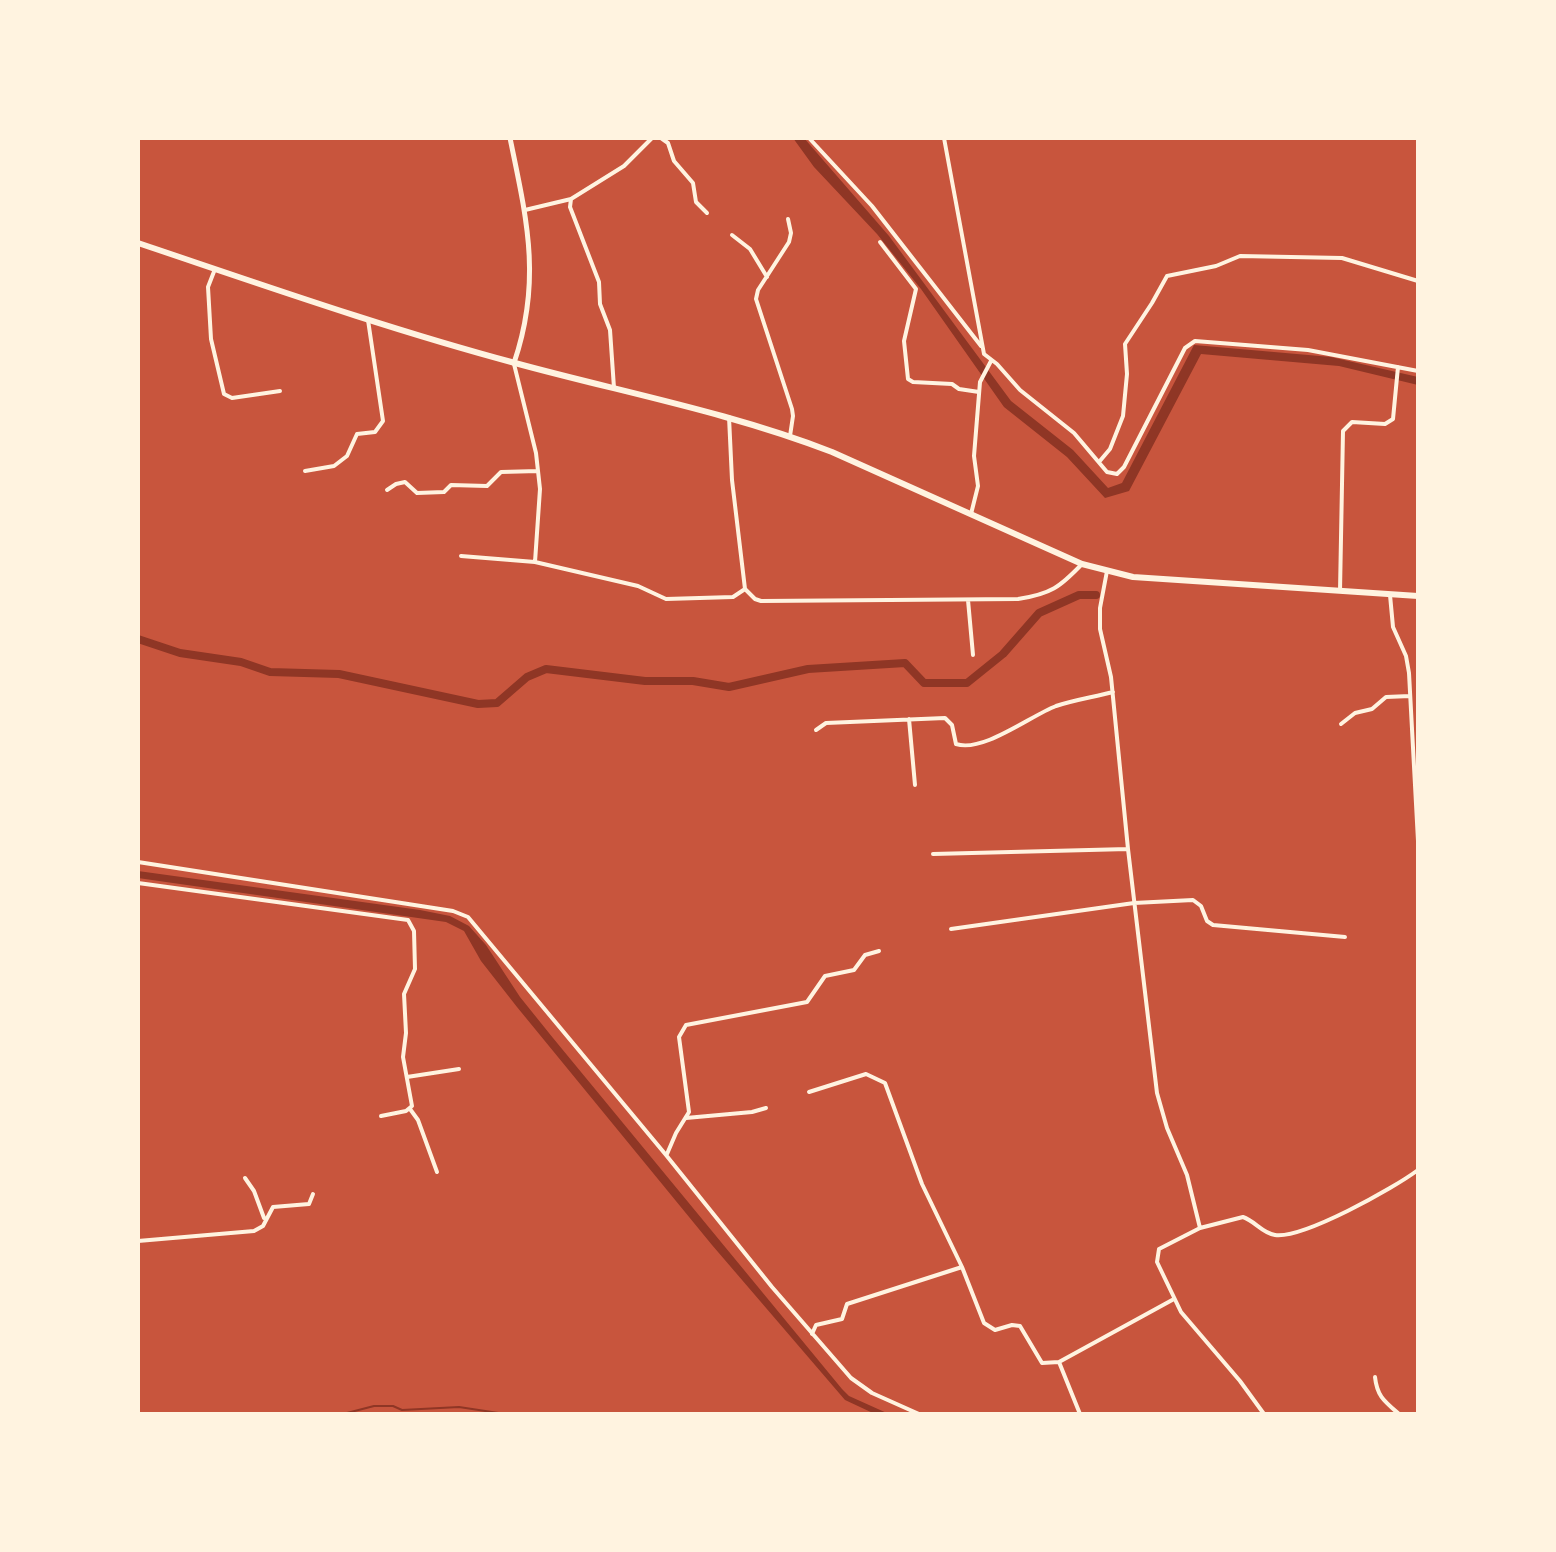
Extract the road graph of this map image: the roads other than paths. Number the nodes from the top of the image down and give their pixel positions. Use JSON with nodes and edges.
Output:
{"nodes":[{"id":1,"x":510,"y":138,"type":"edge"},
{"id":2,"x":652,"y":138,"type":"edge"},
{"id":3,"x":661,"y":138,"type":"edge"},
{"id":4,"x":809,"y":138,"type":"edge"},
{"id":5,"x":944,"y":138,"type":"edge"},
{"id":6,"x":571,"y":199,"type":"junction"},
{"id":7,"x":525,"y":210,"type":"junction"},
{"id":8,"x":707,"y":213,"type":"dead end"},
{"id":9,"x":788,"y":219,"type":"dead end"},
{"id":10,"x":732,"y":235,"type":"dead end"},
{"id":11,"x":880,"y":242,"type":"dead end"},
{"id":12,"x":138,"y":243,"type":"edge"},
{"id":13,"x":215,"y":269,"type":"junction"},
{"id":14,"x":767,"y":277,"type":"junction"},
{"id":15,"x":1418,"y":281,"type":"edge"},
{"id":16,"x":368,"y":320,"type":"junction"},
{"id":17,"x":982,"y":348,"type":"junction"},
{"id":18,"x":989,"y":362,"type":"junction"},
{"id":19,"x":514,"y":363,"type":"junction"},
{"id":20,"x":1398,"y":369,"type":"junction"},
{"id":21,"x":1418,"y":371,"type":"edge"},
{"id":22,"x":614,"y":388,"type":"junction"},
{"id":23,"x":280,"y":391,"type":"dead end"},
{"id":24,"x":979,"y":392,"type":"junction"},
{"id":25,"x":729,"y":417,"type":"junction"},
{"id":26,"x":790,"y":436,"type":"junction"},
{"id":27,"x":1099,"y":462,"type":"junction"},
{"id":28,"x":305,"y":471,"type":"dead end"},
{"id":29,"x":538,"y":471,"type":"junction"},
{"id":30,"x":387,"y":490,"type":"dead end"},
{"id":31,"x":971,"y":514,"type":"junction"},
{"id":32,"x":461,"y":556,"type":"dead end"},
{"id":33,"x":535,"y":562,"type":"junction"},
{"id":34,"x":1082,"y":564,"type":"junction"},
{"id":35,"x":1107,"y":571,"type":"junction"},
{"id":36,"x":745,"y":589,"type":"junction"},
{"id":37,"x":1340,"y":591,"type":"junction"},
{"id":38,"x":1390,"y":594,"type":"junction"},
{"id":39,"x":1418,"y":596,"type":"edge"},
{"id":40,"x":968,"y":600,"type":"junction"},
{"id":41,"x":973,"y":655,"type":"dead end"},
{"id":42,"x":1113,"y":692,"type":"junction"},
{"id":43,"x":1410,"y":696,"type":"junction"},
{"id":44,"x":1418,"y":709,"type":"edge"},
{"id":45,"x":1411,"y":710,"type":"junction"},
{"id":46,"x":909,"y":719,"type":"junction"},
{"id":47,"x":1341,"y":724,"type":"dead end"},
{"id":48,"x":816,"y":730,"type":"dead end"},
{"id":49,"x":915,"y":785,"type":"dead end"},
{"id":50,"x":1418,"y":829,"type":"edge"},
{"id":51,"x":1418,"y":841,"type":"edge"},
{"id":52,"x":1128,"y":849,"type":"junction"},
{"id":53,"x":933,"y":854,"type":"dead end"},
{"id":54,"x":138,"y":862,"type":"edge"},
{"id":55,"x":138,"y":883,"type":"edge"},
{"id":56,"x":1134,"y":903,"type":"junction"},
{"id":57,"x":951,"y":929,"type":"dead end"},
{"id":58,"x":1345,"y":937,"type":"dead end"},
{"id":59,"x":879,"y":951,"type":"dead end"},
{"id":60,"x":459,"y":1069,"type":"dead end"},
{"id":61,"x":407,"y":1077,"type":"junction"},
{"id":62,"x":809,"y":1092,"type":"dead end"},
{"id":63,"x":766,"y":1108,"type":"dead end"},
{"id":64,"x":410,"y":1109,"type":"junction"},
{"id":65,"x":381,"y":1116,"type":"dead end"},
{"id":66,"x":686,"y":1118,"type":"junction"},
{"id":67,"x":666,"y":1155,"type":"junction"},
{"id":68,"x":1418,"y":1170,"type":"edge"},
{"id":69,"x":437,"y":1172,"type":"dead end"},
{"id":70,"x":245,"y":1178,"type":"dead end"},
{"id":71,"x":313,"y":1194,"type":"dead end"},
{"id":72,"x":265,"y":1221,"type":"junction"},
{"id":73,"x":1200,"y":1228,"type":"junction"},
{"id":74,"x":138,"y":1241,"type":"edge"},
{"id":75,"x":962,"y":1267,"type":"junction"},
{"id":76,"x":1174,"y":1299,"type":"junction"},
{"id":77,"x":812,"y":1335,"type":"junction"},
{"id":78,"x":1059,"y":1362,"type":"junction"},
{"id":79,"x":1375,"y":1377,"type":"dead end"},
{"id":80,"x":919,"y":1414,"type":"edge"},
{"id":81,"x":1080,"y":1414,"type":"edge"},
{"id":82,"x":1264,"y":1414,"type":"edge"},
{"id":83,"x":1399,"y":1414,"type":"edge"}],
"edges":[{"from":1,"to":7,"type":"street"},
{"from":2,"to":6,"type":"street"},
{"from":3,"to":8,"type":"street"},
{"from":4,"to":17,"type":"street"},
{"from":5,"to":17,"type":"street"},
{"from":6,"to":7,"type":"street"},
{"from":6,"to":22,"type":"street"},
{"from":7,"to":19,"type":"street"},
{"from":9,"to":14,"type":"street"},
{"from":10,"to":14,"type":"street"},
{"from":11,"to":24,"type":"street"},
{"from":12,"to":13,"type":"main road"},
{"from":13,"to":16,"type":"main road"},
{"from":13,"to":23,"type":"street"},
{"from":14,"to":26,"type":"street"},
{"from":15,"to":27,"type":"street"},
{"from":16,"to":19,"type":"main road"},
{"from":16,"to":28,"type":"street"},
{"from":17,"to":18,"type":"street"},
{"from":18,"to":24,"type":"street"},
{"from":18,"to":27,"type":"street"},
{"from":19,"to":22,"type":"main road"},
{"from":19,"to":29,"type":"street"},
{"from":20,"to":21,"type":"street"},
{"from":20,"to":27,"type":"street"},
{"from":20,"to":37,"type":"street"},
{"from":22,"to":25,"type":"main road"},
{"from":24,"to":31,"type":"street"},
{"from":25,"to":26,"type":"main road"},
{"from":25,"to":36,"type":"street"},
{"from":26,"to":31,"type":"main road"},
{"from":29,"to":30,"type":"street"},
{"from":29,"to":33,"type":"street"},
{"from":31,"to":34,"type":"main road"},
{"from":32,"to":33,"type":"street"},
{"from":33,"to":36,"type":"street"},
{"from":34,"to":35,"type":"main road"},
{"from":34,"to":40,"type":"street"},
{"from":35,"to":37,"type":"main road"},
{"from":35,"to":42,"type":"street"},
{"from":36,"to":40,"type":"street"},
{"from":37,"to":38,"type":"main road"},
{"from":38,"to":39,"type":"main road"},
{"from":38,"to":43,"type":"street"},
{"from":40,"to":41,"type":"street"},
{"from":42,"to":46,"type":"street"},
{"from":42,"to":52,"type":"street"},
{"from":43,"to":45,"type":"street"},
{"from":43,"to":47,"type":"street"},
{"from":44,"to":45,"type":"street"},
{"from":45,"to":50,"type":"street"},
{"from":46,"to":48,"type":"street"},
{"from":46,"to":49,"type":"street"},
{"from":50,"to":51,"type":"street"},
{"from":52,"to":53,"type":"street"},
{"from":52,"to":56,"type":"street"},
{"from":54,"to":67,"type":"street"},
{"from":55,"to":61,"type":"street"},
{"from":56,"to":57,"type":"street"},
{"from":56,"to":58,"type":"street"},
{"from":56,"to":73,"type":"street"},
{"from":59,"to":66,"type":"street"},
{"from":60,"to":61,"type":"street"},
{"from":61,"to":64,"type":"street"},
{"from":62,"to":75,"type":"street"},
{"from":63,"to":66,"type":"street"},
{"from":64,"to":65,"type":"street"},
{"from":64,"to":69,"type":"street"},
{"from":66,"to":67,"type":"street"},
{"from":67,"to":77,"type":"street"},
{"from":68,"to":73,"type":"street"},
{"from":70,"to":72,"type":"street"},
{"from":71,"to":72,"type":"street"},
{"from":72,"to":74,"type":"street"},
{"from":73,"to":76,"type":"street"},
{"from":75,"to":77,"type":"street"},
{"from":75,"to":78,"type":"street"},
{"from":76,"to":78,"type":"street"},
{"from":76,"to":82,"type":"street"},
{"from":77,"to":80,"type":"street"},
{"from":78,"to":81,"type":"street"},
{"from":79,"to":83,"type":"street"}]}
